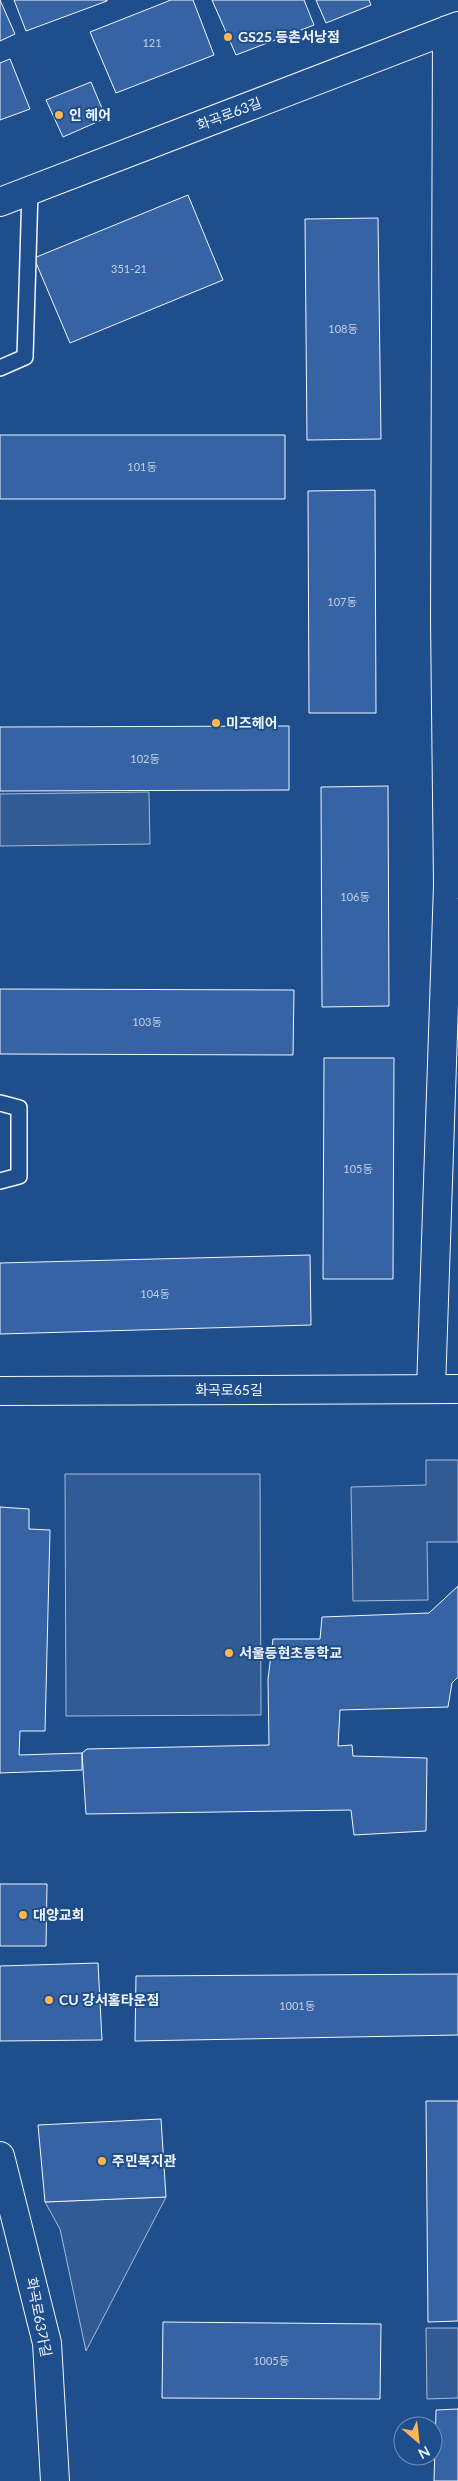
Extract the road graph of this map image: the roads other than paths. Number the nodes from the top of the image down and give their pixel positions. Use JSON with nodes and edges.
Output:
{"nodes":[{"id":1,"x":452,"y":28,"type":"edge"},
{"id":2,"x":30,"y":191,"type":"junction"},
{"id":3,"x":0,"y":202,"type":"edge"},
{"id":4,"x":0,"y":368,"type":"edge"},
{"id":5,"x":452,"y":422,"type":"edge"},
{"id":6,"x":453,"y":885,"type":"edge"},
{"id":7,"x":0,"y":1103,"type":"edge"},
{"id":8,"x":0,"y":1182,"type":"edge"},
{"id":9,"x":431,"y":1389,"type":"junction"},
{"id":10,"x":458,"y":1389,"type":"edge"},
{"id":11,"x":0,"y":1390,"type":"edge"},
{"id":12,"x":0,"y":2156,"type":"edge"},
{"id":13,"x":55,"y":2481,"type":"edge"}],
"edges":[{"from":1,"to":2,"type":"street","name":"화곡로63길"},
{"from":1,"to":5,"type":"street"},
{"from":2,"to":3,"type":"street","name":"화곡로63길"},
{"from":2,"to":4,"type":"lane"},
{"from":5,"to":6,"type":"street"},
{"from":6,"to":9,"type":"street"},
{"from":7,"to":8,"type":"lane"},
{"from":9,"to":10,"type":"street","name":"화곡로65길"},
{"from":9,"to":11,"type":"street","name":"화곡로65길"},
{"from":12,"to":13,"type":"street","name":"화곡로63가길"}]}
